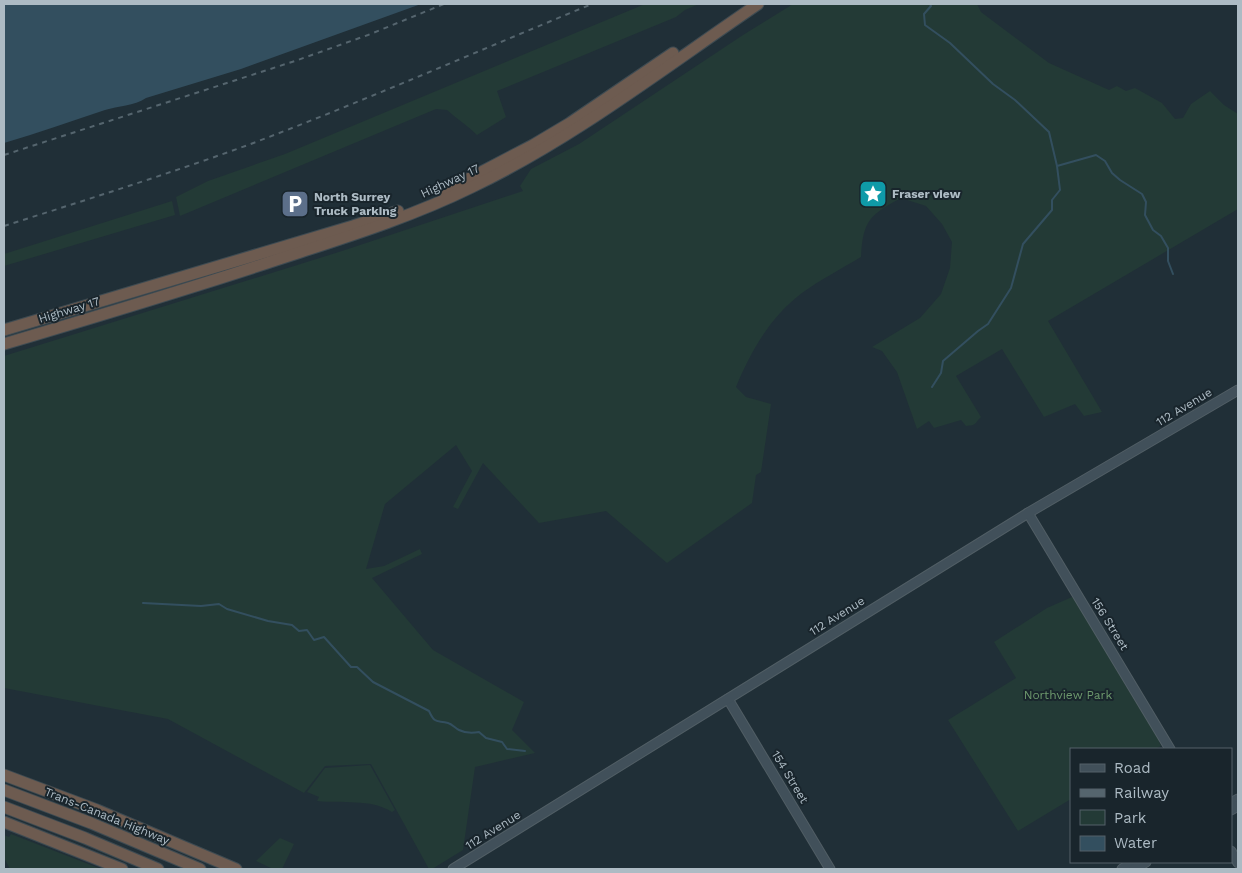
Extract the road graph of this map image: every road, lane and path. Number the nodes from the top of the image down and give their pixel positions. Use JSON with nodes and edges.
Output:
{"nodes":[{"id":1,"x":744,"y":4,"type":"edge"},
{"id":2,"x":758,"y":4,"type":"edge"},
{"id":3,"x":176,"y":292,"type":"junction"},
{"id":4,"x":89,"y":305,"type":"junction"},
{"id":5,"x":4,"y":325,"type":"edge"},
{"id":6,"x":4,"y":330,"type":"edge"},
{"id":7,"x":4,"y":338,"type":"edge"},
{"id":8,"x":4,"y":344,"type":"edge"},
{"id":9,"x":1238,"y":390,"type":"edge"},
{"id":10,"x":1028,"y":512,"type":"junction"},
{"id":11,"x":728,"y":698,"type":"junction"},
{"id":12,"x":1169,"y":748,"type":"edge"},
{"id":13,"x":4,"y":775,"type":"edge"},
{"id":14,"x":4,"y":790,"type":"edge"},
{"id":15,"x":4,"y":807,"type":"edge"},
{"id":16,"x":4,"y":822,"type":"edge"},
{"id":17,"x":122,"y":869,"type":"edge"},
{"id":18,"x":158,"y":869,"type":"edge"},
{"id":19,"x":200,"y":869,"type":"edge"},
{"id":20,"x":236,"y":869,"type":"edge"},
{"id":21,"x":452,"y":869,"type":"edge"},
{"id":22,"x":830,"y":869,"type":"edge"}],
"edges":[{"from":1,"to":4,"type":"highway","name":"Highway 17"},
{"from":2,"to":3,"type":"highway","name":"Highway 17"},
{"from":3,"to":7,"type":"highway"},
{"from":3,"to":8,"type":"highway","name":"Highway 17"},
{"from":4,"to":5,"type":"highway"},
{"from":4,"to":6,"type":"highway","name":"Highway 17"},
{"from":9,"to":10,"type":"street","name":"112 Avenue"},
{"from":10,"to":11,"type":"street","name":"112 Avenue"},
{"from":10,"to":12,"type":"street","name":"156 Street"},
{"from":11,"to":21,"type":"street","name":"112 Avenue"},
{"from":11,"to":22,"type":"street","name":"154 Street"},
{"from":13,"to":20,"type":"highway"},
{"from":14,"to":19,"type":"highway","name":"Trans-Canada Highway"},
{"from":15,"to":18,"type":"highway"},
{"from":16,"to":17,"type":"highway"}]}
